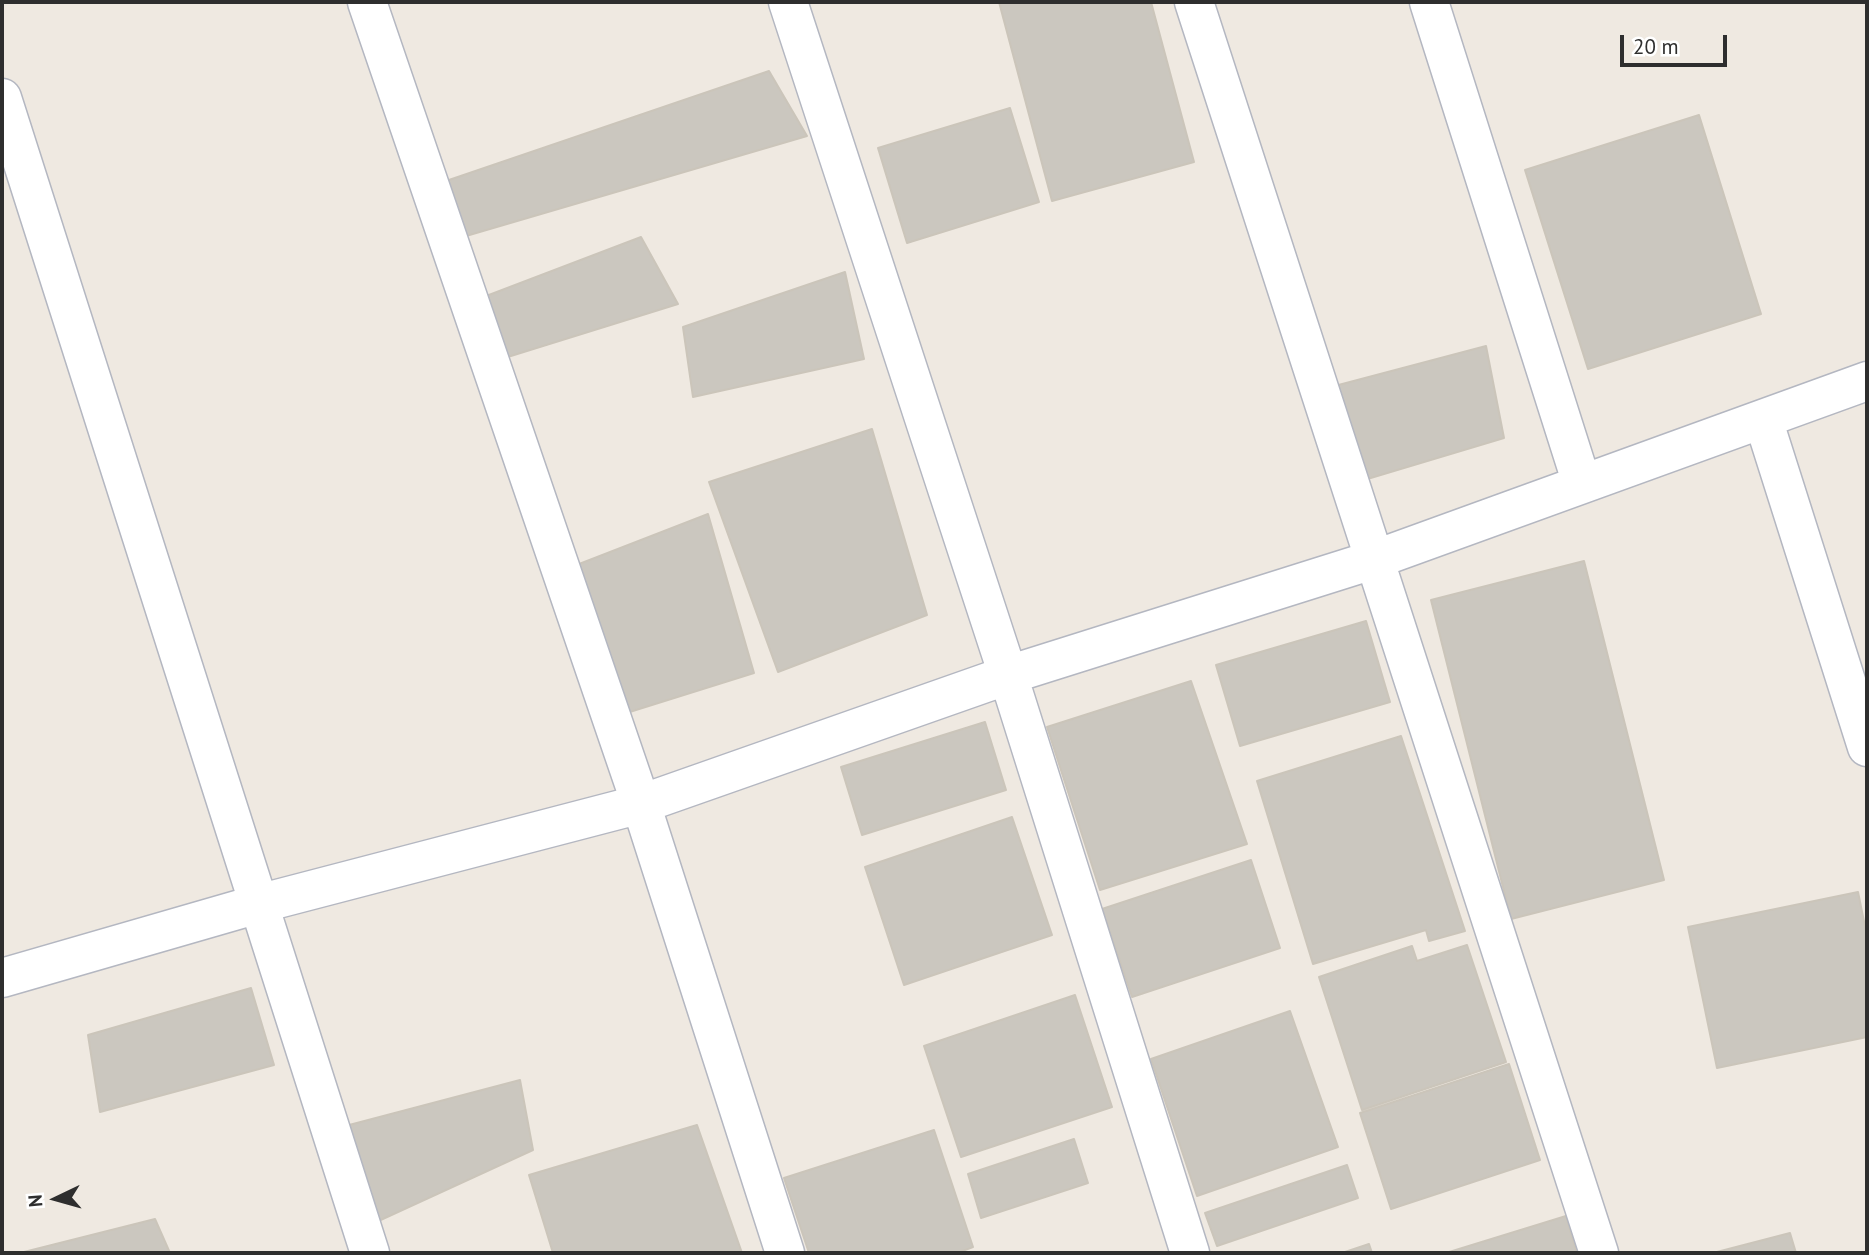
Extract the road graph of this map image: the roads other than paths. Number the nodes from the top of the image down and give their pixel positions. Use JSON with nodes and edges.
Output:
{"nodes":[{"id":1,"x":367,"y":2,"type":"edge"},
{"id":2,"x":788,"y":2,"type":"edge"},
{"id":3,"x":1194,"y":2,"type":"edge"},
{"id":4,"x":1429,"y":2,"type":"edge"},
{"id":5,"x":2,"y":98,"type":"edge"},
{"id":6,"x":1867,"y":381,"type":"edge"},
{"id":7,"x":1763,"y":419,"type":"junction"},
{"id":8,"x":1582,"y":484,"type":"junction"},
{"id":9,"x":1376,"y":559,"type":"junction"},
{"id":10,"x":1008,"y":675,"type":"junction"},
{"id":11,"x":1867,"y":747,"type":"edge"},
{"id":12,"x":641,"y":804,"type":"junction"},
{"id":13,"x":258,"y":904,"type":"junction"},
{"id":14,"x":2,"y":978,"type":"edge"},
{"id":15,"x":370,"y":1253,"type":"edge"},
{"id":16,"x":785,"y":1253,"type":"edge"},
{"id":17,"x":1190,"y":1253,"type":"edge"},
{"id":18,"x":1598,"y":1253,"type":"edge"}],
"edges":[{"from":1,"to":12,"type":"street"},
{"from":2,"to":10,"type":"street"},
{"from":3,"to":9,"type":"street"},
{"from":4,"to":8,"type":"street"},
{"from":5,"to":13,"type":"street"},
{"from":6,"to":7,"type":"street"},
{"from":7,"to":8,"type":"street"},
{"from":7,"to":11,"type":"street"},
{"from":8,"to":9,"type":"street"},
{"from":9,"to":10,"type":"street"},
{"from":9,"to":18,"type":"street"},
{"from":10,"to":12,"type":"street"},
{"from":10,"to":17,"type":"street"},
{"from":12,"to":13,"type":"street"},
{"from":12,"to":16,"type":"street"},
{"from":13,"to":14,"type":"street"},
{"from":13,"to":15,"type":"street"}]}
